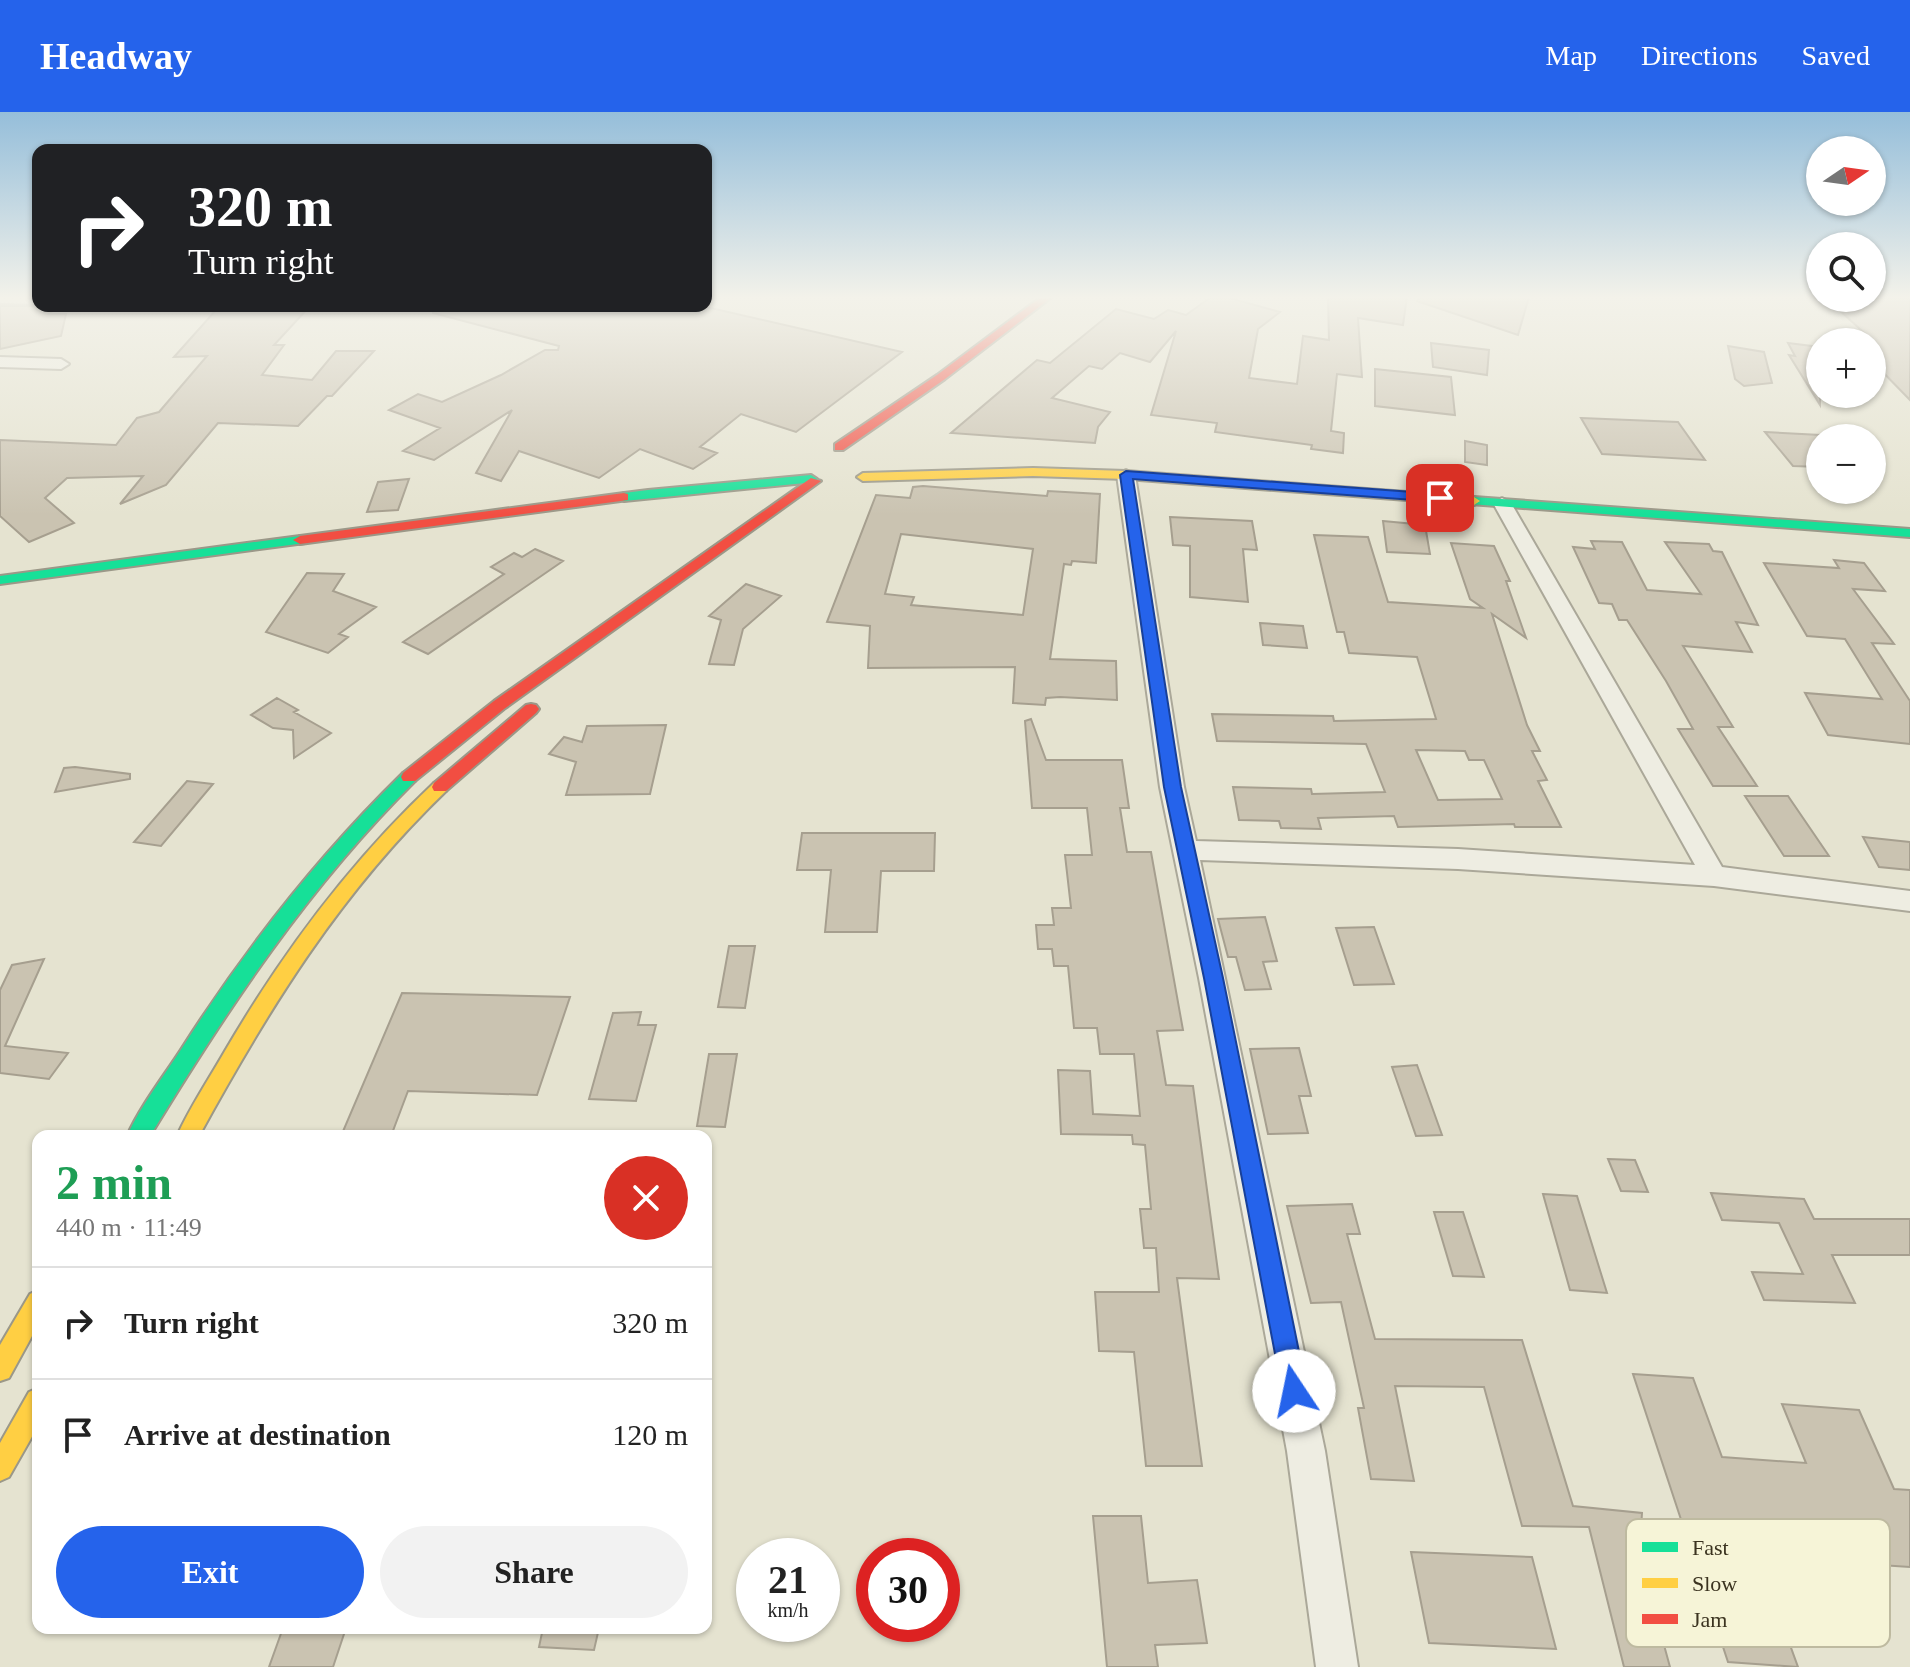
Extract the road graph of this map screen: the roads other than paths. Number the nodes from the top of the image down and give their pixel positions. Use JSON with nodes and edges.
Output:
{"nodes":[{"id":1,"x":951,"y":370,"type":"edge"},
{"id":2,"x":974,"y":370,"type":"edge"},
{"id":3,"x":896,"y":431,"type":"dead end"},
{"id":4,"x":839,"y":447,"type":"junction"},
{"id":5,"x":868,"y":456,"type":"junction"},
{"id":6,"x":805,"y":458,"type":"junction"},
{"id":7,"x":1033,"y":472,"type":"junction"},
{"id":8,"x":1126,"y":475,"type":"junction"},
{"id":9,"x":813,"y":480,"type":"junction"},
{"id":10,"x":848,"y":481,"type":"junction"},
{"id":11,"x":702,"y":487,"type":"junction"},
{"id":12,"x":821,"y":500,"type":"dead end"},
{"id":13,"x":1502,"y":503,"type":"junction"},
{"id":14,"x":1910,"y":533,"type":"edge"},
{"id":15,"x":735,"y":534,"type":"junction"},
{"id":16,"x":0,"y":580,"type":"edge"},
{"id":17,"x":583,"y":668,"type":"dead end"},
{"id":18,"x":548,"y":695,"type":"dead end"},
{"id":19,"x":1186,"y":850,"type":"junction"},
{"id":20,"x":1714,"y":876,"type":"junction"},
{"id":21,"x":1910,"y":901,"type":"edge"},
{"id":22,"x":142,"y":1130,"type":"edge"},
{"id":23,"x":191,"y":1130,"type":"edge"},
{"id":24,"x":32,"y":1313,"type":"edge"},
{"id":25,"x":0,"y":1369,"type":"edge"},
{"id":26,"x":32,"y":1412,"type":"edge"},
{"id":27,"x":0,"y":1468,"type":"edge"},
{"id":28,"x":1337,"y":1667,"type":"edge"}],
"edges":[{"from":1,"to":4,"type":"street"},
{"from":2,"to":3,"type":"street"},
{"from":4,"to":5,"type":"street"},
{"from":4,"to":6,"type":"street"},
{"from":5,"to":7,"type":"street"},
{"from":5,"to":10,"type":"street"},
{"from":6,"to":9,"type":"street"},
{"from":6,"to":11,"type":"street"},
{"from":7,"to":8,"type":"street"},
{"from":7,"to":10,"type":"street"},
{"from":8,"to":13,"type":"street"},
{"from":8,"to":19,"type":"street"},
{"from":9,"to":10,"type":"street"},
{"from":9,"to":11,"type":"street"},
{"from":9,"to":15,"type":"street"},
{"from":11,"to":15,"type":"street"},
{"from":11,"to":16,"type":"street"},
{"from":12,"to":17,"type":"street"},
{"from":13,"to":14,"type":"street"},
{"from":13,"to":20,"type":"street"},
{"from":15,"to":22,"type":"street"},
{"from":18,"to":23,"type":"street"},
{"from":19,"to":20,"type":"street"},
{"from":19,"to":28,"type":"street"},
{"from":20,"to":21,"type":"street"},
{"from":24,"to":25,"type":"street"},
{"from":26,"to":27,"type":"street"}]}
